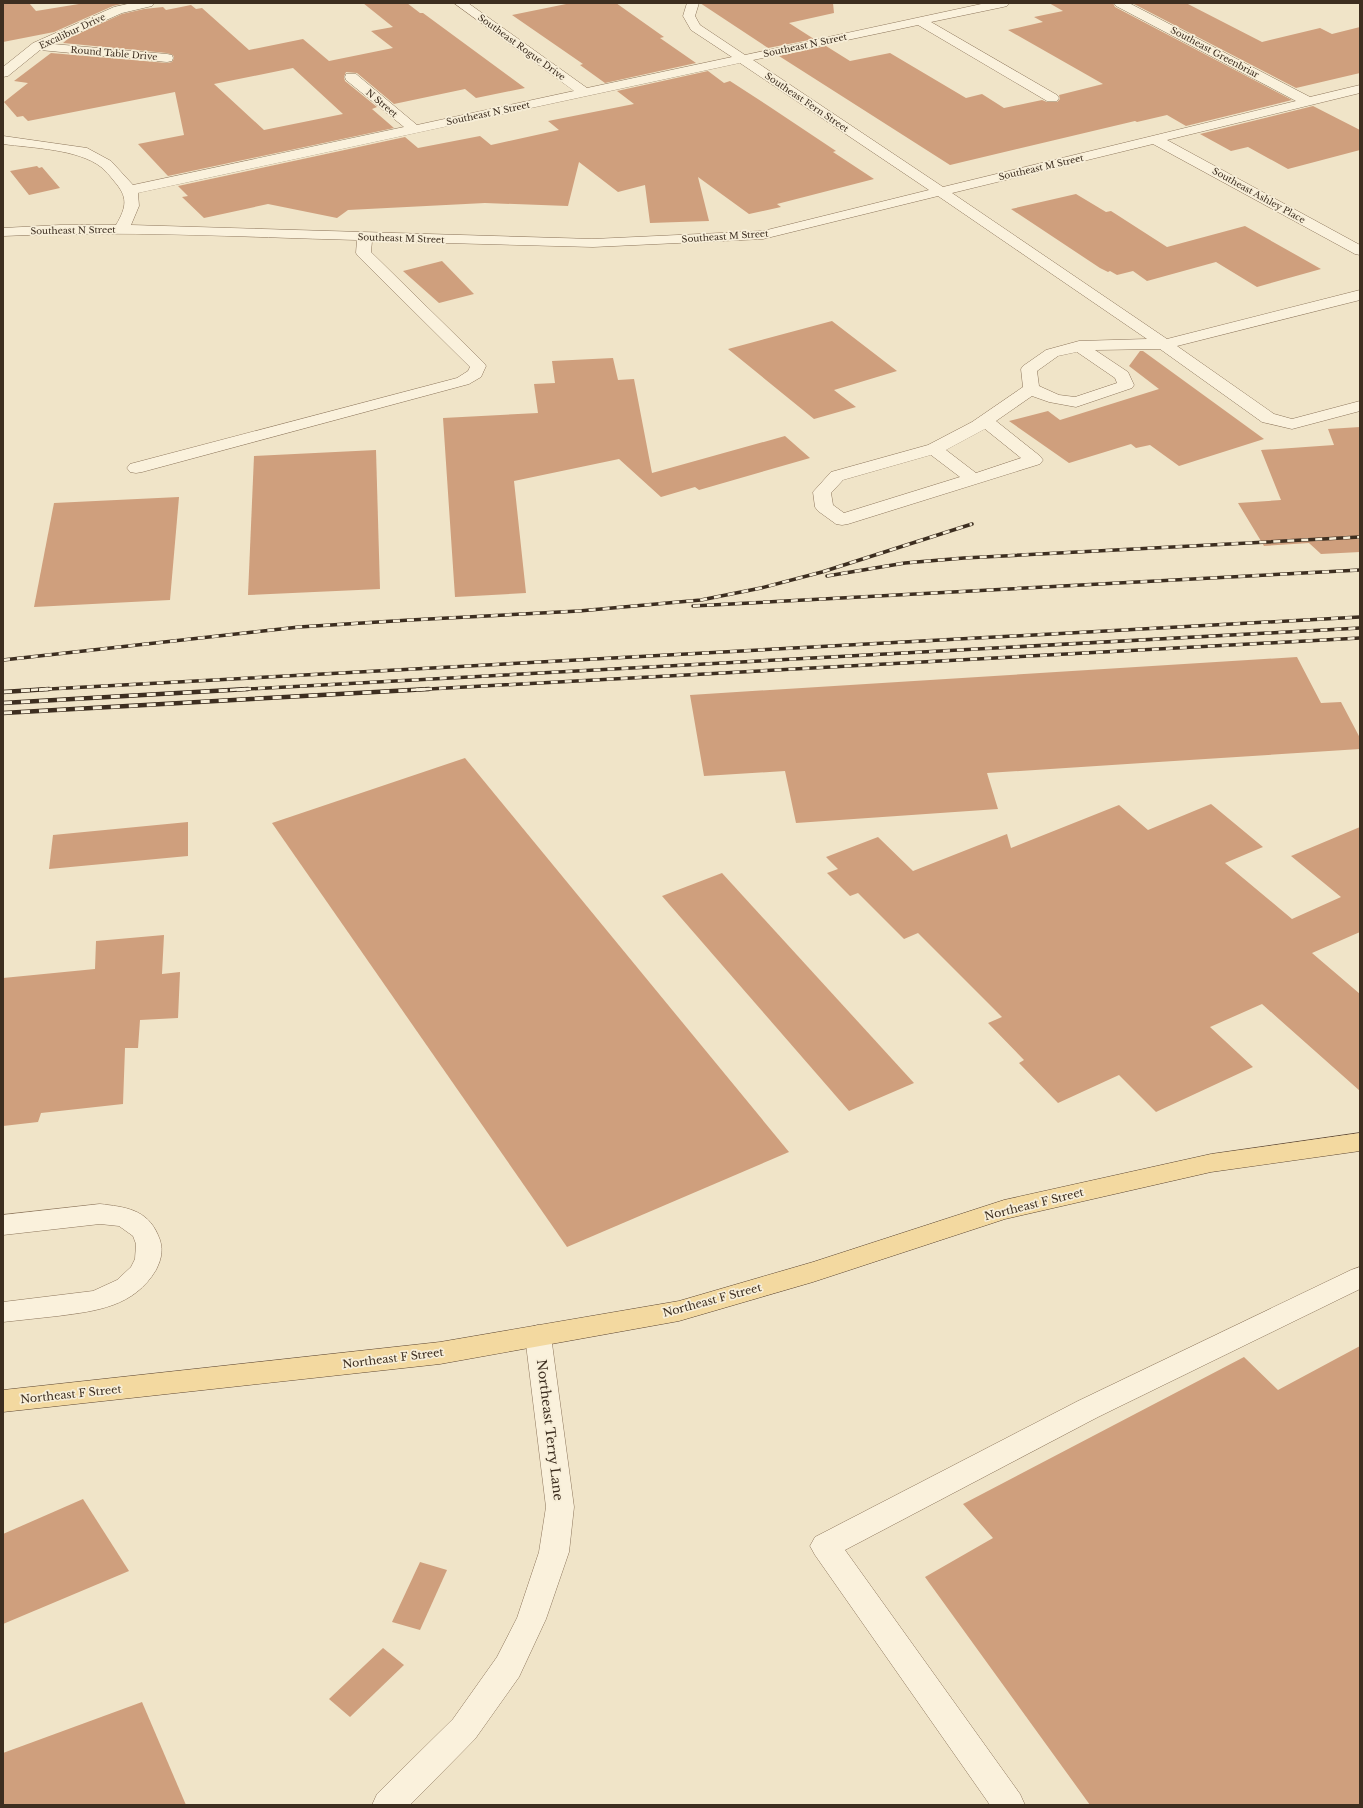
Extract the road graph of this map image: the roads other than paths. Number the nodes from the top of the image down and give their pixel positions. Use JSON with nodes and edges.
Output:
{"nodes":[{"id":1,"x":148,"y":3,"type":"edge"},
{"id":2,"x":460,"y":3,"type":"edge"},
{"id":3,"x":693,"y":3,"type":"edge"},
{"id":4,"x":955,"y":3,"type":"edge"},
{"id":5,"x":1003,"y":3,"type":"edge"},
{"id":6,"x":1120,"y":3,"type":"edge"},
{"id":7,"x":969,"y":10,"type":"junction"},
{"id":8,"x":920,"y":21,"type":"junction"},
{"id":9,"x":37,"y":46,"type":"junction"},
{"id":10,"x":167,"y":58,"type":"dead end"},
{"id":11,"x":742,"y":58,"type":"junction"},
{"id":12,"x":3,"y":73,"type":"edge"},
{"id":13,"x":351,"y":77,"type":"dead end"},
{"id":14,"x":1360,"y":89,"type":"edge"},
{"id":15,"x":584,"y":92,"type":"junction"},
{"id":16,"x":1052,"y":98,"type":"dead end"},
{"id":17,"x":1309,"y":102,"type":"junction"},
{"id":18,"x":414,"y":129,"type":"junction"},
{"id":19,"x":3,"y":140,"type":"edge"},
{"id":20,"x":1157,"y":140,"type":"junction"},
{"id":21,"x":130,"y":190,"type":"junction"},
{"id":22,"x":940,"y":191,"type":"junction"},
{"id":23,"x":121,"y":229,"type":"junction"},
{"id":24,"x":3,"y":232,"type":"edge"},
{"id":25,"x":365,"y":237,"type":"junction"},
{"id":26,"x":1360,"y":251,"type":"edge"},
{"id":27,"x":1360,"y":295,"type":"edge"},
{"id":28,"x":1164,"y":344,"type":"junction"},
{"id":29,"x":1079,"y":346,"type":"junction"},
{"id":30,"x":1031,"y":389,"type":"junction"},
{"id":31,"x":1360,"y":406,"type":"edge"},
{"id":32,"x":985,"y":421,"type":"junction"},
{"id":33,"x":934,"y":449,"type":"junction"},
{"id":34,"x":136,"y":468,"type":"dead end"},
{"id":35,"x":973,"y":479,"type":"junction"},
{"id":36,"x":1360,"y":1142,"type":"edge"},
{"id":37,"x":3,"y":1225,"type":"edge"},
{"id":38,"x":1360,"y":1278,"type":"edge"},
{"id":39,"x":3,"y":1312,"type":"edge"},
{"id":40,"x":538,"y":1336,"type":"junction"},
{"id":41,"x":3,"y":1401,"type":"edge"},
{"id":42,"x":388,"y":1805,"type":"edge"},
{"id":43,"x":1009,"y":1805,"type":"edge"}],
"edges":[{"from":1,"to":9,"type":"street","name":"Excalibur Drive"},
{"from":2,"to":15,"type":"street","name":"Southeast Rogue Drive"},
{"from":3,"to":11,"type":"street","name":"Southeast Fern Street"},
{"from":4,"to":7,"type":"street"},
{"from":5,"to":7,"type":"street","name":"Southeast N Street"},
{"from":6,"to":17,"type":"street","name":"Southeast Greenbriar"},
{"from":7,"to":8,"type":"street","name":"Southeast N Street"},
{"from":8,"to":11,"type":"street","name":"Southeast N Street"},
{"from":8,"to":16,"type":"street"},
{"from":9,"to":10,"type":"street","name":"Round Table Drive"},
{"from":9,"to":12,"type":"street","name":"Excalibur Drive"},
{"from":11,"to":15,"type":"street","name":"Southeast N Street"},
{"from":11,"to":22,"type":"street","name":"Southeast Fern Street"},
{"from":13,"to":18,"type":"street","name":"N Street"},
{"from":14,"to":17,"type":"street","name":"Southeast M Street"},
{"from":15,"to":18,"type":"street","name":"Southeast N Street"},
{"from":17,"to":20,"type":"street","name":"Southeast M Street"},
{"from":18,"to":21,"type":"street","name":"Southeast N Street"},
{"from":19,"to":21,"type":"street"},
{"from":20,"to":22,"type":"street","name":"Southeast M Street"},
{"from":20,"to":26,"type":"street","name":"Southeast Ashley Place"},
{"from":21,"to":23,"type":"street","name":"Southeast N Street"},
{"from":22,"to":25,"type":"street","name":"Southeast M Street"},
{"from":22,"to":28,"type":"street","name":"Southeast Fern Street"},
{"from":23,"to":24,"type":"street","name":"Southeast N Street"},
{"from":23,"to":25,"type":"street","name":"Southeast M Street"},
{"from":25,"to":34,"type":"street"},
{"from":27,"to":28,"type":"street"},
{"from":28,"to":29,"type":"street"},
{"from":28,"to":31,"type":"street","name":"Southeast Fern Street"},
{"from":29,"to":30,"type":"street"},
{"from":29,"to":30,"type":"street"},
{"from":30,"to":32,"type":"street"},
{"from":32,"to":33,"type":"street"},
{"from":32,"to":35,"type":"street"},
{"from":33,"to":35,"type":"street"},
{"from":33,"to":35,"type":"street"},
{"from":36,"to":40,"type":"main road","name":"Northeast F Street"},
{"from":37,"to":39,"type":"street"},
{"from":38,"to":43,"type":"street"},
{"from":40,"to":41,"type":"main road","name":"Northeast F Street"},
{"from":40,"to":42,"type":"street","name":"Northeast Terry Lane"}]}
